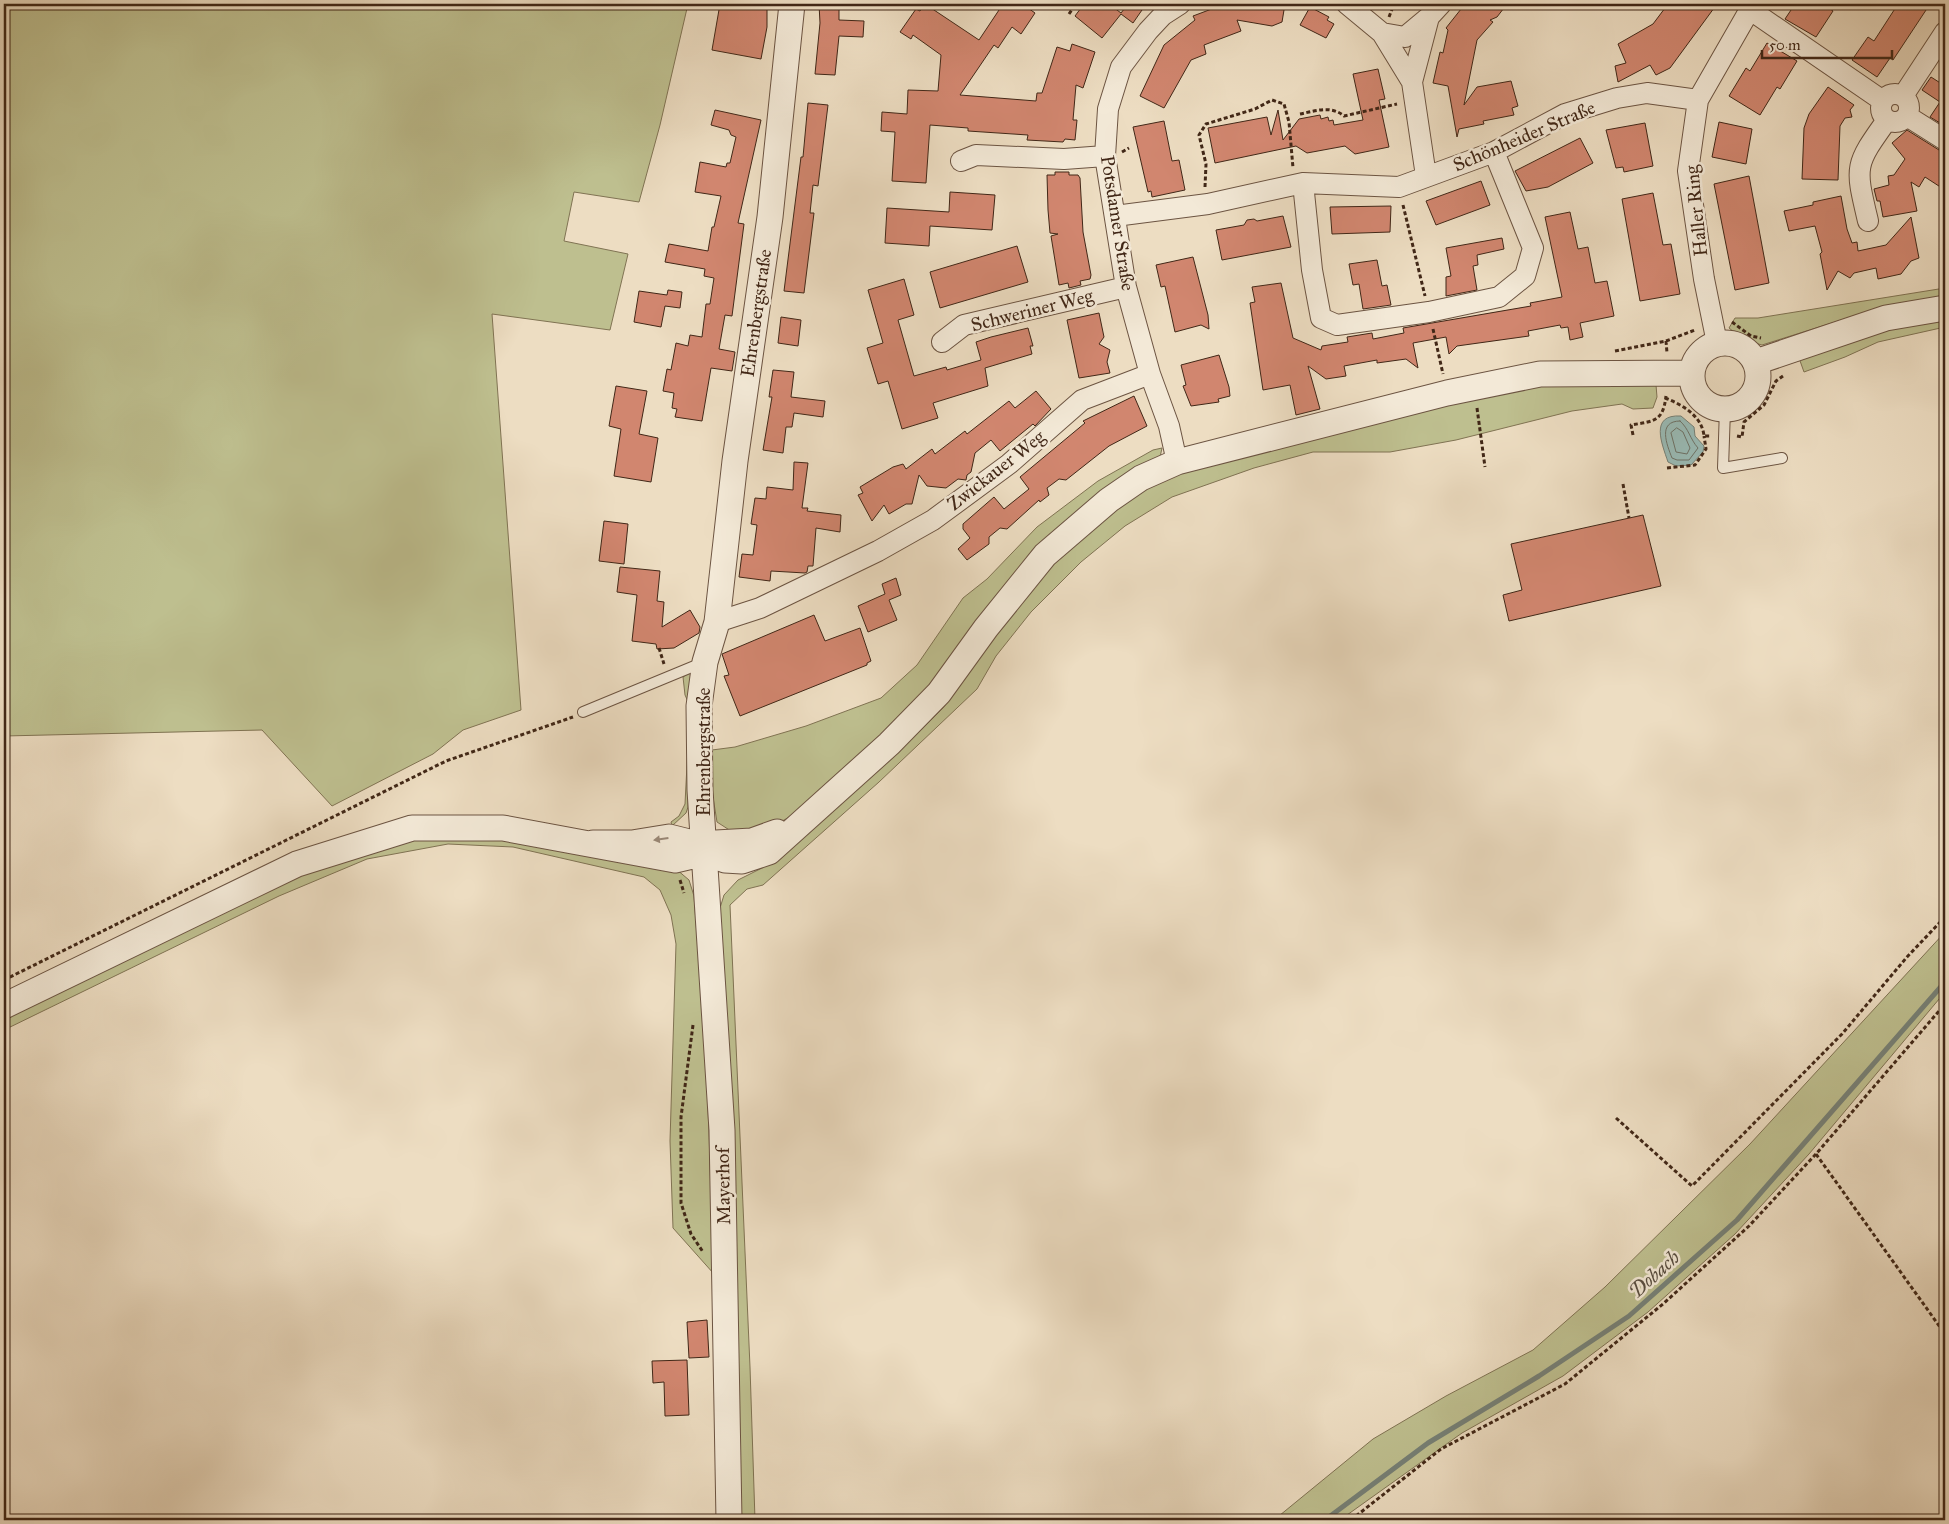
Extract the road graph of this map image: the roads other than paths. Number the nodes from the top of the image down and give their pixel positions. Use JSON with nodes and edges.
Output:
{"nodes":[{"id":1,"x":792,"y":4,"type":"edge"},
{"id":2,"x":1180,"y":4,"type":"edge"},
{"id":3,"x":1347,"y":4,"type":"edge"},
{"id":4,"x":1751,"y":6,"type":"edge"},
{"id":5,"x":1158,"y":10,"type":"edge"},
{"id":6,"x":1435,"y":10,"type":"edge"},
{"id":7,"x":1945,"y":32,"type":"edge"},
{"id":8,"x":1382,"y":34,"type":"junction"},
{"id":9,"x":1413,"y":91,"type":"junction"},
{"id":10,"x":1903,"y":96,"type":"junction"},
{"id":11,"x":1698,"y":100,"type":"junction"},
{"id":12,"x":1885,"y":110,"type":"junction"},
{"id":13,"x":1908,"y":116,"type":"junction"},
{"id":14,"x":1945,"y":140,"type":"edge"},
{"id":15,"x":1494,"y":152,"type":"junction"},
{"id":16,"x":1105,"y":156,"type":"junction"},
{"id":17,"x":961,"y":161,"type":"dead end"},
{"id":18,"x":1426,"y":176,"type":"junction"},
{"id":19,"x":1298,"y":184,"type":"junction"},
{"id":20,"x":1115,"y":216,"type":"junction"},
{"id":21,"x":1868,"y":221,"type":"dead end"},
{"id":22,"x":1126,"y":287,"type":"junction"},
{"id":23,"x":1945,"y":308,"type":"edge"},
{"id":24,"x":1714,"y":331,"type":"junction"},
{"id":25,"x":942,"y":342,"type":"dead end"},
{"id":26,"x":1766,"y":358,"type":"junction"},
{"id":27,"x":1680,"y":373,"type":"junction"},
{"id":28,"x":1150,"y":374,"type":"junction"},
{"id":29,"x":1725,"y":409,"type":"junction"},
{"id":30,"x":1782,"y":458,"type":"dead end"},
{"id":31,"x":1177,"y":462,"type":"junction"},
{"id":32,"x":717,"y":622,"type":"junction"},
{"id":33,"x":705,"y":662,"type":"junction"},
{"id":34,"x":583,"y":712,"type":"road end"},
{"id":35,"x":593,"y":843,"type":"junction"},
{"id":36,"x":706,"y":853,"type":"junction"},
{"id":37,"x":4,"y":1006,"type":"edge"},
{"id":38,"x":728,"y":1520,"type":"edge"}],
"edges":[{"from":1,"to":32,"type":"street","name":"Ehrenbergstraße"},
{"from":2,"to":5,"type":"street","name":"Potsdamer Straße"},
{"from":3,"to":8,"type":"street"},
{"from":4,"to":11,"type":"street","name":"Haller Ring"},
{"from":4,"to":12,"type":"street"},
{"from":5,"to":16,"type":"street","name":"Potsdamer Straße"},
{"from":6,"to":8,"type":"street"},
{"from":6,"to":9,"type":"street"},
{"from":7,"to":10,"type":"street"},
{"from":8,"to":9,"type":"street"},
{"from":9,"to":18,"type":"street"},
{"from":10,"to":12,"type":"street"},
{"from":10,"to":13,"type":"street"},
{"from":11,"to":15,"type":"street","name":"Schönheider Straße"},
{"from":11,"to":24,"type":"street","name":"Haller Ring"},
{"from":12,"to":13,"type":"street"},
{"from":12,"to":21,"type":"street"},
{"from":13,"to":14,"type":"street"},
{"from":15,"to":18,"type":"street","name":"Schönheider Straße"},
{"from":15,"to":19,"type":"street"},
{"from":16,"to":17,"type":"street"},
{"from":16,"to":20,"type":"street","name":"Potsdamer Straße"},
{"from":18,"to":19,"type":"street","name":"Schönheider Straße"},
{"from":19,"to":20,"type":"street","name":"Schönheider Straße"},
{"from":20,"to":22,"type":"street","name":"Potsdamer Straße"},
{"from":22,"to":25,"type":"street","name":"Schweriner Weg"},
{"from":22,"to":28,"type":"street","name":"Potsdamer Straße"},
{"from":23,"to":26,"type":"street"},
{"from":24,"to":26,"type":"street"},
{"from":24,"to":27,"type":"street"},
{"from":26,"to":29,"type":"street"},
{"from":27,"to":29,"type":"street"},
{"from":27,"to":31,"type":"street"},
{"from":28,"to":31,"type":"street","name":"Potsdamer Straße"},
{"from":28,"to":32,"type":"street","name":"Zwickauer Weg"},
{"from":29,"to":30,"type":"lane"},
{"from":31,"to":36,"type":"street"},
{"from":32,"to":33,"type":"street","name":"Ehrenbergstraße"},
{"from":33,"to":34,"type":"lane"},
{"from":33,"to":36,"type":"street","name":"Ehrenbergstraße"},
{"from":35,"to":36,"type":"street"},
{"from":36,"to":35,"type":"street","one_way":true},
{"from":35,"to":37,"type":"street"},
{"from":36,"to":38,"type":"street","name":"Mayerhof"}]}
